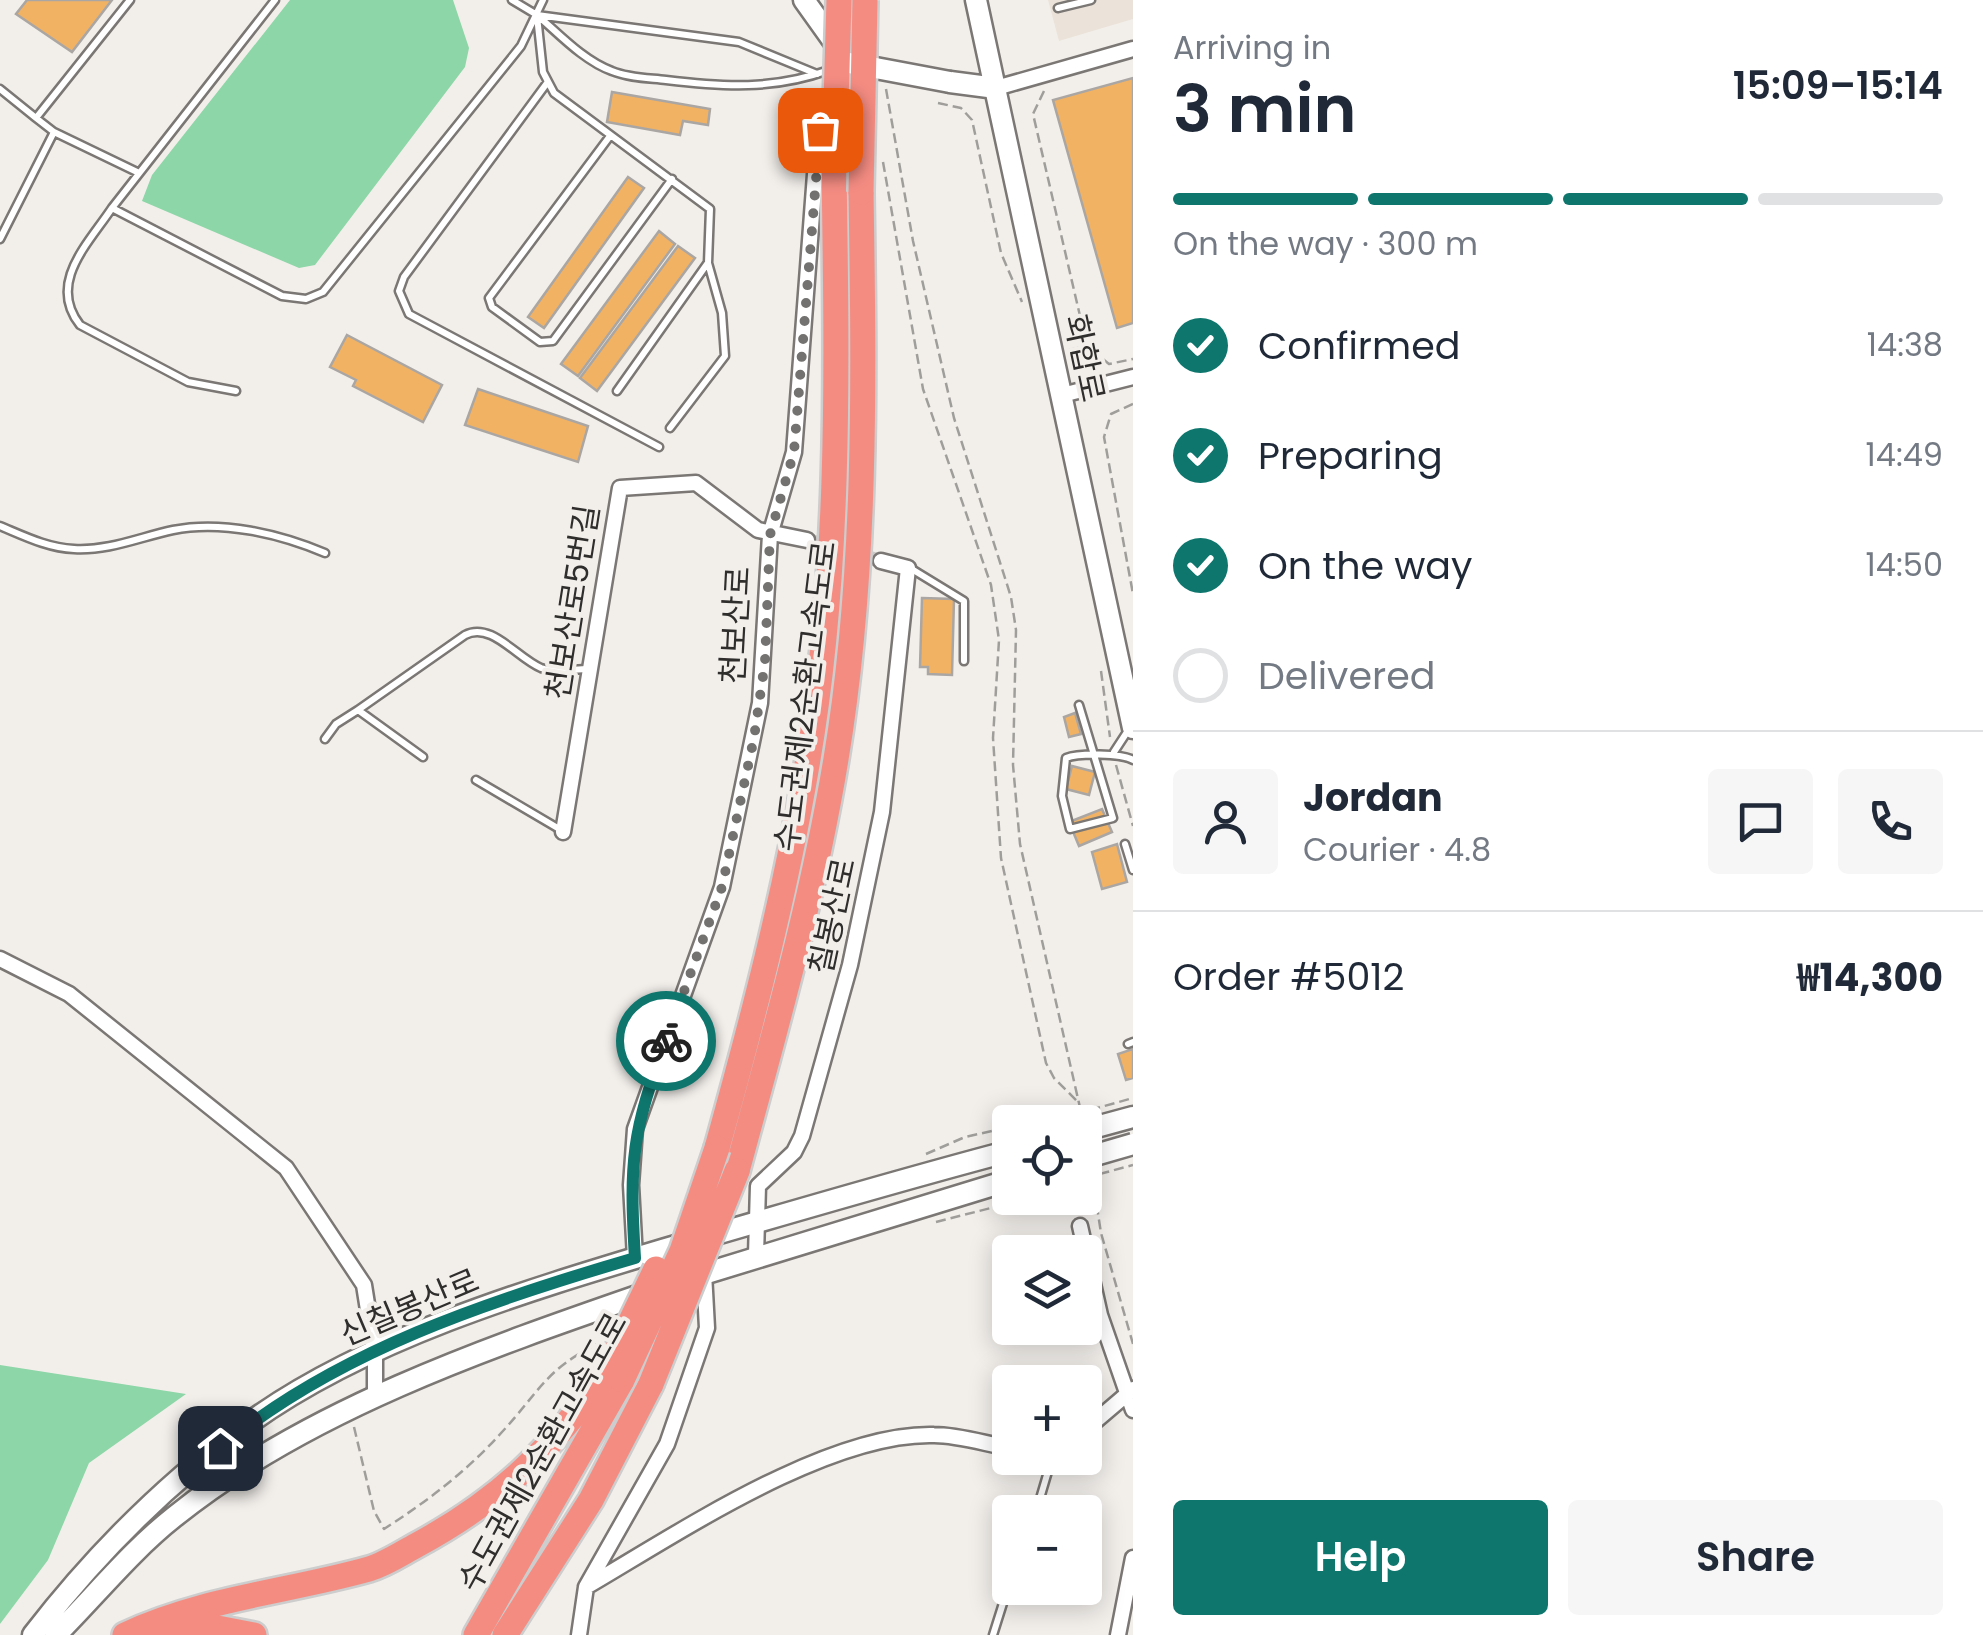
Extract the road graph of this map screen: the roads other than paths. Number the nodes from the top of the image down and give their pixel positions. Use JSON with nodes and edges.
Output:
{"nodes":[{"id":1,"x":130,"y":0,"type":"edge"},
{"id":2,"x":275,"y":0,"type":"edge"},
{"id":3,"x":512,"y":0,"type":"edge"},
{"id":4,"x":543,"y":0,"type":"edge"},
{"id":5,"x":804,"y":0,"type":"edge"},
{"id":6,"x":838,"y":0,"type":"edge"},
{"id":7,"x":865,"y":0,"type":"edge"},
{"id":8,"x":976,"y":0,"type":"edge"},
{"id":9,"x":1091,"y":0,"type":"edge"},
{"id":10,"x":1058,"y":8,"type":"dead end"},
{"id":11,"x":537,"y":15,"type":"junction"},
{"id":12,"x":1133,"y":49,"type":"edge"},
{"id":13,"x":849,"y":63,"type":"junction"},
{"id":14,"x":817,"y":74,"type":"junction"},
{"id":15,"x":547,"y":82,"type":"junction"},
{"id":16,"x":996,"y":88,"type":"junction"},
{"id":17,"x":0,"y":89,"type":"edge"},
{"id":18,"x":36,"y":118,"type":"junction"},
{"id":19,"x":54,"y":132,"type":"junction"},
{"id":20,"x":610,"y":136,"type":"junction"},
{"id":21,"x":136,"y":172,"type":"junction"},
{"id":22,"x":672,"y":180,"type":"junction"},
{"id":23,"x":112,"y":208,"type":"junction"},
{"id":24,"x":0,"y":239,"type":"edge"},
{"id":25,"x":708,"y":263,"type":"junction"},
{"id":26,"x":1133,"y":377,"type":"edge"},
{"id":27,"x":236,"y":391,"type":"dead end"},
{"id":28,"x":617,"y":391,"type":"dead end"},
{"id":29,"x":1062,"y":395,"type":"junction"},
{"id":30,"x":670,"y":428,"type":"dead end"},
{"id":31,"x":658,"y":447,"type":"dead end"},
{"id":32,"x":0,"y":526,"type":"edge"},
{"id":33,"x":770,"y":535,"type":"junction"},
{"id":34,"x":807,"y":540,"type":"tunnel mouth"},
{"id":35,"x":325,"y":553,"type":"dead end"},
{"id":36,"x":882,"y":561,"type":"tunnel mouth"},
{"id":37,"x":908,"y":568,"type":"junction"},
{"id":38,"x":964,"y":661,"type":"dead end"},
{"id":39,"x":589,"y":668,"type":"junction"},
{"id":40,"x":1079,"y":705,"type":"dead end"},
{"id":41,"x":358,"y":710,"type":"junction"},
{"id":42,"x":1132,"y":724,"type":"edge"},
{"id":43,"x":324,"y":739,"type":"dead end"},
{"id":44,"x":1109,"y":755,"type":"junction"},
{"id":45,"x":423,"y":757,"type":"dead end"},
{"id":46,"x":1095,"y":758,"type":"junction"},
{"id":47,"x":1133,"y":760,"type":"edge"},
{"id":48,"x":476,"y":780,"type":"dead end"},
{"id":49,"x":563,"y":832,"type":"joint"},
{"id":50,"x":1125,"y":844,"type":"dead end"},
{"id":51,"x":1133,"y":870,"type":"edge"},
{"id":52,"x":0,"y":959,"type":"edge"},
{"id":53,"x":1133,"y":1117,"type":"edge"},
{"id":54,"x":1102,"y":1125,"type":"edge"},
{"id":55,"x":1133,"y":1144,"type":"edge"},
{"id":56,"x":992,"y":1156,"type":"edge"},
{"id":57,"x":1102,"y":1157,"type":"edge"},
{"id":58,"x":992,"y":1185,"type":"edge"},
{"id":59,"x":756,"y":1222,"type":"junction"},
{"id":60,"x":1080,"y":1226,"type":"dead end"},
{"id":61,"x":756,"y":1256,"type":"junction"},
{"id":62,"x":635,"y":1258,"type":"junction"},
{"id":63,"x":704,"y":1273,"type":"junction"},
{"id":64,"x":375,"y":1354,"type":"junction"},
{"id":65,"x":615,"y":1375,"type":"junction"},
{"id":66,"x":1131,"y":1391,"type":"edge"},
{"id":67,"x":375,"y":1399,"type":"junction"},
{"id":68,"x":1133,"y":1410,"type":"edge"},
{"id":69,"x":1102,"y":1416,"type":"edge"},
{"id":70,"x":992,"y":1445,"type":"edge"},
{"id":71,"x":591,"y":1500,"type":"junction"},
{"id":72,"x":1133,"y":1558,"type":"edge"},
{"id":73,"x":586,"y":1587,"type":"junction"},
{"id":74,"x":1002,"y":1605,"type":"edge"},
{"id":75,"x":33,"y":1635,"type":"edge"},
{"id":76,"x":56,"y":1635,"type":"edge"},
{"id":77,"x":125,"y":1635,"type":"edge"},
{"id":78,"x":166,"y":1635,"type":"edge"},
{"id":79,"x":254,"y":1635,"type":"edge"},
{"id":80,"x":476,"y":1635,"type":"edge"},
{"id":81,"x":505,"y":1635,"type":"edge"},
{"id":82,"x":520,"y":1635,"type":"edge"},
{"id":83,"x":579,"y":1635,"type":"edge"},
{"id":84,"x":993,"y":1635,"type":"edge"},
{"id":85,"x":1118,"y":1635,"type":"edge"}],
"edges":[{"from":1,"to":18,"type":"lane"},
{"from":2,"to":21,"type":"lane"},
{"from":3,"to":11,"type":"lane"},
{"from":4,"to":11,"type":"lane"},
{"from":5,"to":13,"type":"street"},
{"from":6,"to":65,"type":"highway","name":"수도권제2순환고속도로","bridge":true},
{"from":7,"to":71,"type":"highway","name":"수도권제2순환고속도로","bridge":true},
{"from":8,"to":16,"type":"street","name":"화합로"},
{"from":9,"to":10,"type":"lane"},
{"from":11,"to":14,"type":"lane"},
{"from":11,"to":14,"type":"lane"},
{"from":11,"to":15,"type":"lane"},
{"from":11,"to":23,"type":"lane"},
{"from":12,"to":16,"type":"street"},
{"from":13,"to":14,"type":"lane"},
{"from":13,"to":16,"type":"street","bridge":true},
{"from":13,"to":33,"type":"street","name":"천보산로"},
{"from":15,"to":20,"type":"lane"},
{"from":15,"to":31,"type":"lane"},
{"from":16,"to":29,"type":"street","name":"화합로"},
{"from":17,"to":18,"type":"lane"},
{"from":18,"to":19,"type":"lane"},
{"from":19,"to":21,"type":"lane"},
{"from":19,"to":24,"type":"lane"},
{"from":20,"to":22,"type":"lane"},
{"from":20,"to":22,"type":"lane"},
{"from":21,"to":23,"type":"lane"},
{"from":22,"to":25,"type":"lane"},
{"from":23,"to":27,"type":"lane"},
{"from":25,"to":28,"type":"lane"},
{"from":25,"to":30,"type":"lane"},
{"from":26,"to":29,"type":"street"},
{"from":29,"to":42,"type":"street","name":"화합로"},
{"from":32,"to":35,"type":"lane"},
{"from":33,"to":34,"type":"street"},
{"from":33,"to":39,"type":"street","name":"천보산로5번길"},
{"from":33,"to":62,"type":"street","name":"천보산로"},
{"from":36,"to":37,"type":"street"},
{"from":37,"to":38,"type":"lane"},
{"from":37,"to":59,"type":"street","name":"칠봉산로"},
{"from":39,"to":41,"type":"lane"},
{"from":39,"to":49,"type":"street","name":"천보산로5번길"},
{"from":40,"to":46,"type":"lane"},
{"from":41,"to":43,"type":"lane"},
{"from":41,"to":45,"type":"lane"},
{"from":42,"to":44,"type":"lane"},
{"from":44,"to":46,"type":"lane"},
{"from":44,"to":47,"type":"lane"},
{"from":46,"to":46,"type":"lane"},
{"from":48,"to":49,"type":"lane"},
{"from":50,"to":51,"type":"lane"},
{"from":52,"to":64,"type":"street"},
{"from":53,"to":54,"type":"street"},
{"from":55,"to":57,"type":"street","bridge":true},
{"from":56,"to":59,"type":"street","name":"신칠봉산로"},
{"from":58,"to":61,"type":"street"},
{"from":59,"to":61,"type":"street","name":"칠봉산로"},
{"from":59,"to":62,"type":"street","name":"신칠봉산로"},
{"from":60,"to":66,"type":"street"},
{"from":61,"to":63,"type":"street"},
{"from":62,"to":64,"type":"street","name":"신칠봉산로"},
{"from":63,"to":67,"type":"street"},
{"from":63,"to":73,"type":"street"},
{"from":64,"to":67,"type":"street"},
{"from":64,"to":75,"type":"street","name":"신칠봉산로"},
{"from":65,"to":77,"type":"highway"},
{"from":65,"to":80,"type":"highway","name":"수도권제2순환고속도로"},
{"from":66,"to":68,"type":"street"},
{"from":66,"to":69,"type":"street"},
{"from":67,"to":76,"type":"street"},
{"from":70,"to":73,"type":"street"},
{"from":71,"to":81,"type":"highway","name":"수도권제2순환고속도로"},
{"from":71,"to":82,"type":"highway"},
{"from":72,"to":85,"type":"street"},
{"from":73,"to":83,"type":"street"},
{"from":74,"to":84,"type":"lane"},
{"from":78,"to":79,"type":"highway"}]}
